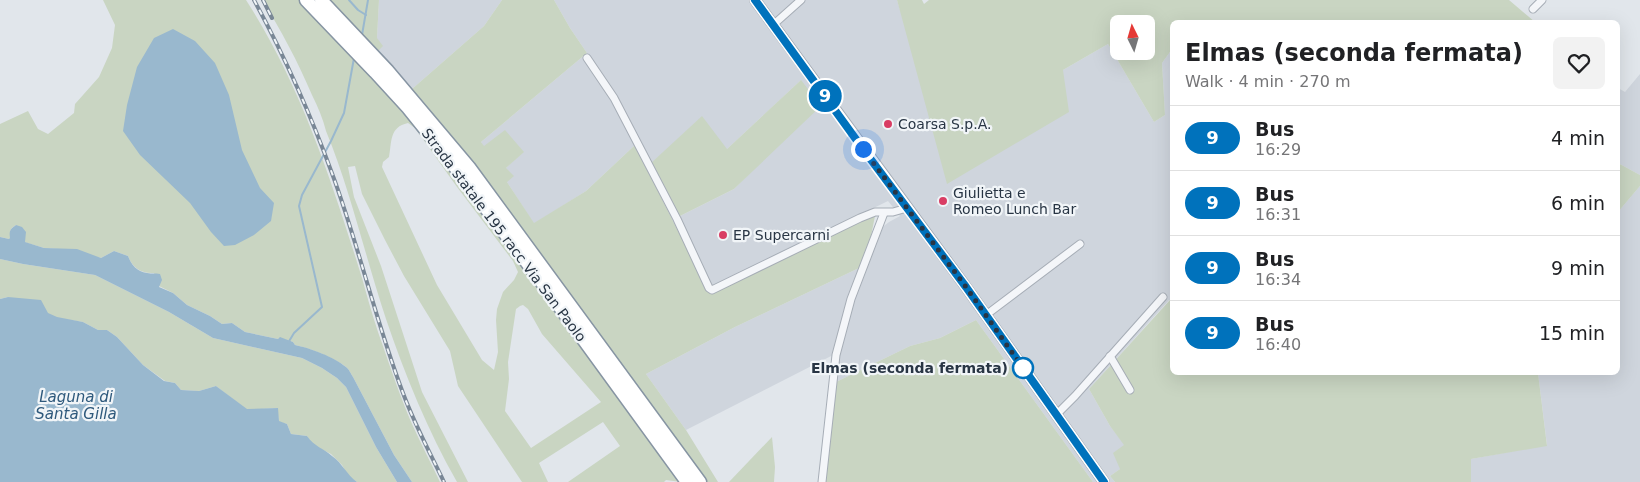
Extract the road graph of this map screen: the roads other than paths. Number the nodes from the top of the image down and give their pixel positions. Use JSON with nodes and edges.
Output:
{"nodes":[{"id":1,"x":306,"y":0,"type":"edge"},
{"id":2,"x":321,"y":0,"type":"edge"},
{"id":3,"x":755,"y":0,"type":"edge"},
{"id":4,"x":801,"y":0,"type":"edge"},
{"id":5,"x":1542,"y":0,"type":"edge"},
{"id":6,"x":1533,"y":9,"type":"dead end"},
{"id":7,"x":774,"y":25,"type":"junction"},
{"id":8,"x":587,"y":58,"type":"dead end"},
{"id":9,"x":412,"y":105,"type":"junction"},
{"id":10,"x":907,"y":208,"type":"junction"},
{"id":11,"x":884,"y":213,"type":"junction"},
{"id":12,"x":1080,"y":244,"type":"dead end"},
{"id":13,"x":1163,"y":297,"type":"dead end"},
{"id":14,"x":986,"y":314,"type":"junction"},
{"id":15,"x":1110,"y":356,"type":"junction"},
{"id":16,"x":1130,"y":390,"type":"dead end"},
{"id":17,"x":1056,"y":415,"type":"junction"},
{"id":18,"x":687,"y":482,"type":"edge"},
{"id":19,"x":700,"y":482,"type":"edge"},
{"id":20,"x":822,"y":482,"type":"edge"},
{"id":21,"x":1104,"y":482,"type":"edge"}],
"edges":[{"from":1,"to":9,"type":"highway","name":"Strada statale 195 racc Via San Paolo"},
{"from":2,"to":9,"type":"highway","name":"Strada statale 195 racc Via San Paolo"},
{"from":3,"to":7,"type":"main road"},
{"from":4,"to":7,"type":"street"},
{"from":5,"to":6,"type":"street"},
{"from":7,"to":10,"type":"main road"},
{"from":8,"to":11,"type":"street"},
{"from":9,"to":18,"type":"highway","name":"Strada statale 195 racc Via San Paolo"},
{"from":9,"to":19,"type":"highway","name":"Strada statale 195 racc Via San Paolo"},
{"from":10,"to":11,"type":"street"},
{"from":10,"to":14,"type":"main road"},
{"from":11,"to":20,"type":"street"},
{"from":12,"to":14,"type":"street"},
{"from":13,"to":15,"type":"street"},
{"from":14,"to":17,"type":"main road"},
{"from":15,"to":16,"type":"street"},
{"from":15,"to":17,"type":"street"},
{"from":17,"to":21,"type":"main road"}]}
